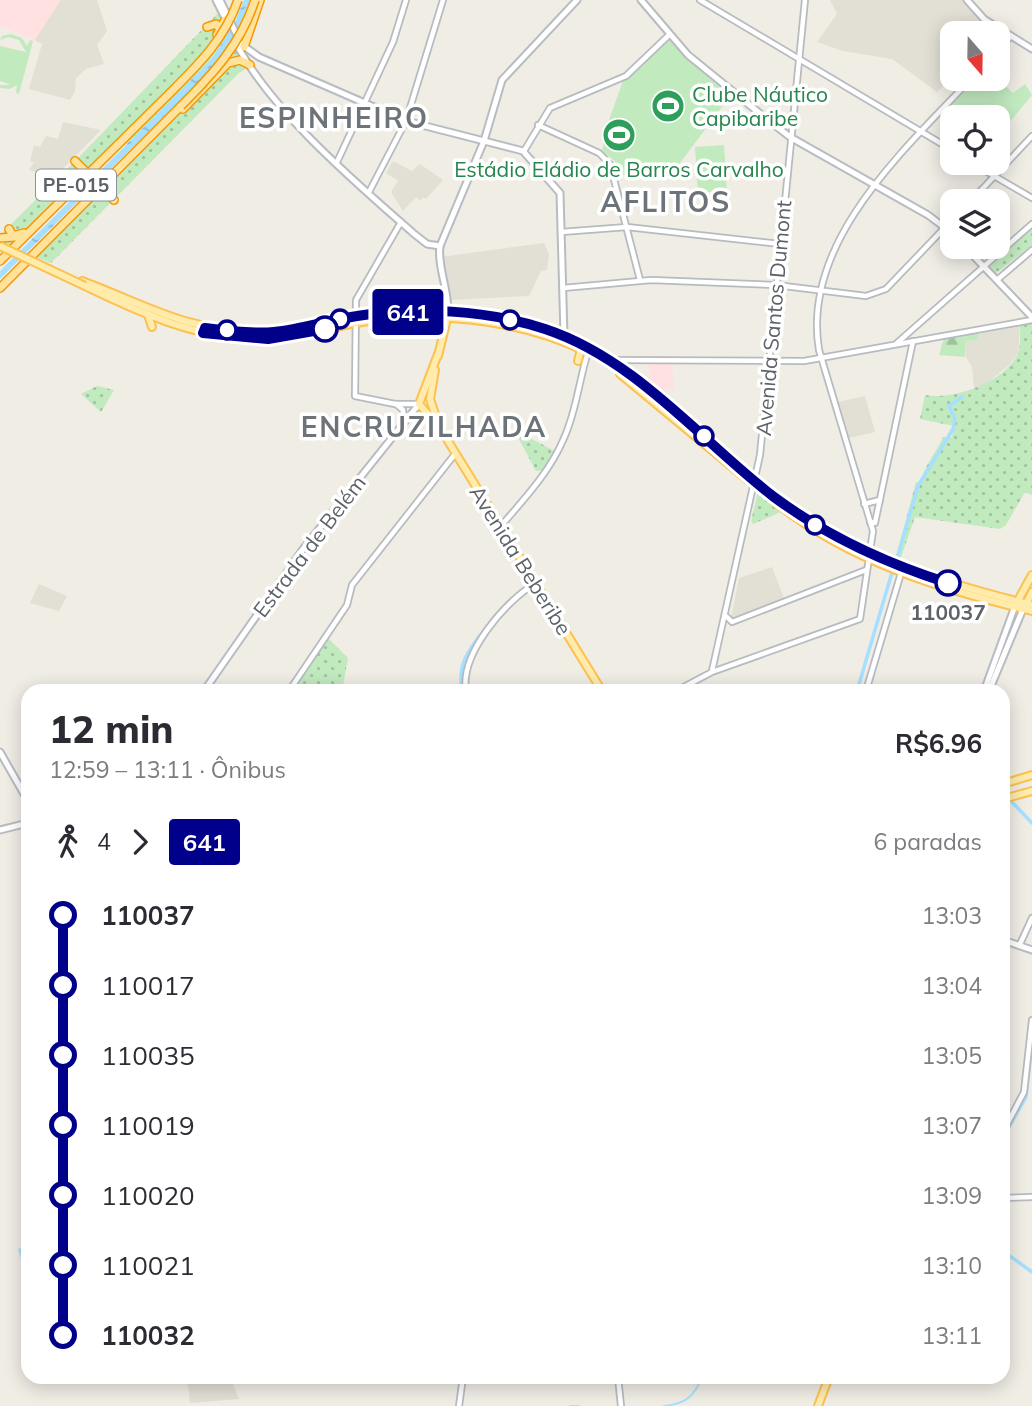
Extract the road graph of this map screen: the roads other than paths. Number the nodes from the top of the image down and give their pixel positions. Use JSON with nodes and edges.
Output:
{"nodes":[{"id":1,"x":220,"y":0,"type":"edge"},
{"id":2,"x":229,"y":0,"type":"edge"},
{"id":3,"x":238,"y":0,"type":"edge"},
{"id":4,"x":259,"y":0,"type":"edge"},
{"id":5,"x":406,"y":0,"type":"edge"},
{"id":6,"x":443,"y":0,"type":"edge"},
{"id":7,"x":577,"y":0,"type":"edge"},
{"id":8,"x":641,"y":0,"type":"edge"},
{"id":9,"x":700,"y":0,"type":"edge"},
{"id":10,"x":805,"y":0,"type":"edge"},
{"id":11,"x":967,"y":0,"type":"edge"},
{"id":12,"x":227,"y":25,"type":"junction"},
{"id":13,"x":207,"y":27,"type":"dead end"},
{"id":14,"x":669,"y":35,"type":"junction"},
{"id":15,"x":1011,"y":36,"type":"joint"},
{"id":16,"x":235,"y":37,"type":"junction"},
{"id":17,"x":247,"y":49,"type":"junction"},
{"id":18,"x":1032,"y":49,"type":"edge"},
{"id":19,"x":798,"y":59,"type":"junction"},
{"id":20,"x":250,"y":65,"type":"junction"},
{"id":21,"x":960,"y":91,"type":"edge"},
{"id":22,"x":366,"y":103,"type":"junction"},
{"id":23,"x":152,"y":110,"type":"junction"},
{"id":24,"x":406,"y":121,"type":"junction"},
{"id":25,"x":166,"y":123,"type":"junction"},
{"id":26,"x":538,"y":125,"type":"junction"},
{"id":27,"x":922,"y":131,"type":"junction"},
{"id":28,"x":1032,"y":136,"type":"edge"},
{"id":29,"x":790,"y":137,"type":"junction"},
{"id":30,"x":484,"y":141,"type":"junction"},
{"id":31,"x":940,"y":142,"type":"edge"},
{"id":32,"x":122,"y":143,"type":"junction"},
{"id":33,"x":524,"y":151,"type":"dead end"},
{"id":34,"x":132,"y":153,"type":"junction"},
{"id":35,"x":76,"y":160,"type":"dead end"},
{"id":36,"x":337,"y":162,"type":"junction"},
{"id":37,"x":90,"y":172,"type":"junction"},
{"id":38,"x":995,"y":176,"type":"junction"},
{"id":39,"x":102,"y":184,"type":"junction"},
{"id":40,"x":873,"y":184,"type":"junction"},
{"id":41,"x":983,"y":189,"type":"edge"},
{"id":42,"x":369,"y":192,"type":"junction"},
{"id":43,"x":1032,"y":198,"type":"edge"},
{"id":44,"x":116,"y":199,"type":"dead end"},
{"id":45,"x":401,"y":222,"type":"junction"},
{"id":46,"x":940,"y":223,"type":"edge"},
{"id":47,"x":1032,"y":224,"type":"edge"},
{"id":48,"x":627,"y":226,"type":"junction"},
{"id":49,"x":9,"y":229,"type":"dead end"},
{"id":50,"x":30,"y":229,"type":"junction"},
{"id":51,"x":561,"y":232,"type":"junction"},
{"id":52,"x":940,"y":232,"type":"edge"},
{"id":53,"x":16,"y":237,"type":"junction"},
{"id":54,"x":0,"y":242,"type":"edge"},
{"id":55,"x":780,"y":244,"type":"junction"},
{"id":56,"x":440,"y":246,"type":"junction"},
{"id":57,"x":1032,"y":250,"type":"edge"},
{"id":58,"x":976,"y":259,"type":"edge"},
{"id":59,"x":0,"y":261,"type":"edge"},
{"id":60,"x":983,"y":267,"type":"junction"},
{"id":61,"x":640,"y":280,"type":"junction"},
{"id":62,"x":996,"y":281,"type":"junction"},
{"id":63,"x":84,"y":284,"type":"junction"},
{"id":64,"x":776,"y":285,"type":"junction"},
{"id":65,"x":0,"y":288,"type":"edge"},
{"id":66,"x":563,"y":288,"type":"junction"},
{"id":67,"x":818,"y":292,"type":"junction"},
{"id":68,"x":148,"y":316,"type":"junction"},
{"id":69,"x":447,"y":316,"type":"junction"},
{"id":70,"x":357,"y":319,"type":"junction"},
{"id":71,"x":1032,"y":319,"type":"edge"},
{"id":72,"x":152,"y":327,"type":"dead end"},
{"id":73,"x":564,"y":336,"type":"junction"},
{"id":74,"x":900,"y":341,"type":"junction"},
{"id":75,"x":913,"y":341,"type":"junction"},
{"id":76,"x":586,"y":350,"type":"junction"},
{"id":77,"x":438,"y":354,"type":"junction"},
{"id":78,"x":821,"y":358,"type":"junction"},
{"id":79,"x":578,"y":360,"type":"dead end"},
{"id":80,"x":769,"y":362,"type":"junction"},
{"id":81,"x":620,"y":364,"type":"junction"},
{"id":82,"x":395,"y":404,"type":"junction"},
{"id":83,"x":419,"y":404,"type":"junction"},
{"id":84,"x":403,"y":424,"type":"junction"},
{"id":85,"x":440,"y":428,"type":"junction"},
{"id":86,"x":455,"y":454,"type":"junction"},
{"id":87,"x":536,"y":473,"type":"dead end"},
{"id":88,"x":544,"y":473,"type":"junction"},
{"id":89,"x":756,"y":484,"type":"junction"},
{"id":90,"x":880,"y":500,"type":"junction"},
{"id":91,"x":864,"y":504,"type":"junction"},
{"id":92,"x":870,"y":522,"type":"junction"},
{"id":93,"x":501,"y":526,"type":"junction"},
{"id":94,"x":869,"y":557,"type":"junction"},
{"id":95,"x":866,"y":570,"type":"junction"},
{"id":96,"x":899,"y":571,"type":"junction"},
{"id":97,"x":1032,"y":575,"type":"edge"},
{"id":98,"x":536,"y":583,"type":"junction"},
{"id":99,"x":1032,"y":592,"type":"edge"},
{"id":100,"x":1016,"y":604,"type":"junction"},
{"id":101,"x":1027,"y":606,"type":"edge"},
{"id":102,"x":1032,"y":611,"type":"edge"},
{"id":103,"x":726,"y":617,"type":"junction"},
{"id":104,"x":717,"y":659,"type":"junction"},
{"id":105,"x":727,"y":667,"type":"junction"},
{"id":106,"x":712,"y":672,"type":"junction"},
{"id":107,"x":209,"y":684,"type":"edge"},
{"id":108,"x":294,"y":684,"type":"edge"},
{"id":109,"x":466,"y":684,"type":"edge"},
{"id":110,"x":598,"y":684,"type":"edge"},
{"id":111,"x":689,"y":684,"type":"edge"},
{"id":112,"x":868,"y":684,"type":"edge"},
{"id":113,"x":988,"y":684,"type":"edge"},
{"id":114,"x":989,"y":684,"type":"edge"},
{"id":115,"x":0,"y":752,"type":"edge"},
{"id":116,"x":1032,"y":775,"type":"edge"},
{"id":117,"x":1010,"y":782,"type":"edge"},
{"id":118,"x":21,"y":789,"type":"edge"},
{"id":119,"x":1032,"y":791,"type":"edge"},
{"id":120,"x":1010,"y":797,"type":"edge"},
{"id":121,"x":21,"y":825,"type":"edge"},
{"id":122,"x":0,"y":830,"type":"edge"},
{"id":123,"x":1032,"y":918,"type":"edge"},
{"id":124,"x":1010,"y":942,"type":"edge"},
{"id":125,"x":1020,"y":944,"type":"junction"},
{"id":126,"x":1032,"y":950,"type":"edge"},
{"id":127,"x":1032,"y":1020,"type":"edge"},
{"id":128,"x":1010,"y":1119,"type":"edge"},
{"id":129,"x":1032,"y":1196,"type":"edge"},
{"id":130,"x":1010,"y":1198,"type":"edge"},
{"id":131,"x":462,"y":1384,"type":"edge"},
{"id":132,"x":619,"y":1384,"type":"edge"},
{"id":133,"x":827,"y":1384,"type":"edge"},
{"id":134,"x":460,"y":1406,"type":"edge"},
{"id":135,"x":621,"y":1406,"type":"edge"},
{"id":136,"x":818,"y":1406,"type":"edge"}],
"edges":[{"from":1,"to":2,"type":"main road"},
{"from":1,"to":12,"type":"main road"},
{"from":3,"to":23,"type":"highway","number":"PE-015","bridge":true},
{"from":4,"to":17,"type":"highway"},
{"from":4,"to":25,"type":"highway","number":"PE-015","bridge":true},
{"from":5,"to":22,"type":"street"},
{"from":6,"to":24,"type":"street"},
{"from":7,"to":30,"type":"main road"},
{"from":8,"to":14,"type":"main road"},
{"from":9,"to":19,"type":"street"},
{"from":10,"to":19,"type":"street","name":"Avenida Santos Dumont"},
{"from":11,"to":15,"type":"main road"},
{"from":12,"to":13,"type":"highway"},
{"from":12,"to":16,"type":"main road","bridge":true},
{"from":12,"to":23,"type":"highway"},
{"from":14,"to":26,"type":"street"},
{"from":14,"to":29,"type":"main road"},
{"from":15,"to":18,"type":"main road"},
{"from":16,"to":17,"type":"main road"},
{"from":16,"to":20,"type":"main road"},
{"from":17,"to":22,"type":"main road"},
{"from":19,"to":27,"type":"street"},
{"from":19,"to":29,"type":"street","name":"Avenida Santos Dumont"},
{"from":20,"to":25,"type":"highway"},
{"from":20,"to":36,"type":"main road"},
{"from":21,"to":27,"type":"street"},
{"from":22,"to":24,"type":"main road"},
{"from":22,"to":36,"type":"street"},
{"from":23,"to":32,"type":"highway","number":"PE-015"},
{"from":24,"to":30,"type":"main road"},
{"from":24,"to":42,"type":"street"},
{"from":25,"to":34,"type":"highway","number":"PE-015"},
{"from":26,"to":33,"type":"street"},
{"from":26,"to":48,"type":"street"},
{"from":27,"to":31,"type":"street"},
{"from":27,"to":40,"type":"street"},
{"from":28,"to":38,"type":"street"},
{"from":29,"to":40,"type":"main road"},
{"from":29,"to":55,"type":"street","name":"Avenida Santos Dumont"},
{"from":30,"to":51,"type":"main road"},
{"from":30,"to":56,"type":"main road"},
{"from":32,"to":34,"type":"highway"},
{"from":32,"to":37,"type":"highway","number":"PE-015"},
{"from":34,"to":39,"type":"highway","number":"PE-015"},
{"from":35,"to":37,"type":"highway"},
{"from":36,"to":42,"type":"main road"},
{"from":37,"to":50,"type":"highway","number":"PE-015"},
{"from":38,"to":41,"type":"street"},
{"from":38,"to":43,"type":"street"},
{"from":39,"to":44,"type":"highway"},
{"from":39,"to":65,"type":"highway","number":"PE-015"},
{"from":40,"to":46,"type":"main road"},
{"from":40,"to":67,"type":"street"},
{"from":42,"to":45,"type":"main road"},
{"from":45,"to":56,"type":"main road"},
{"from":45,"to":70,"type":"street"},
{"from":47,"to":60,"type":"street"},
{"from":48,"to":51,"type":"street"},
{"from":48,"to":55,"type":"street"},
{"from":48,"to":61,"type":"street"},
{"from":49,"to":53,"type":"highway"},
{"from":50,"to":53,"type":"highway"},
{"from":50,"to":59,"type":"highway","number":"PE-015"},
{"from":51,"to":66,"type":"main road"},
{"from":52,"to":67,"type":"street"},
{"from":53,"to":54,"type":"highway"},
{"from":54,"to":63,"type":"main road","bridge":true},
{"from":55,"to":64,"type":"street","name":"Avenida Santos Dumont"},
{"from":56,"to":69,"type":"main road"},
{"from":57,"to":62,"type":"street"},
{"from":58,"to":60,"type":"main road"},
{"from":60,"to":62,"type":"main road"},
{"from":60,"to":74,"type":"street"},
{"from":61,"to":64,"type":"street"},
{"from":61,"to":66,"type":"street"},
{"from":62,"to":71,"type":"main road"},
{"from":63,"to":68,"type":"main road"},
{"from":63,"to":70,"type":"main road"},
{"from":64,"to":67,"type":"street"},
{"from":64,"to":80,"type":"street","name":"Avenida Santos Dumont"},
{"from":66,"to":73,"type":"main road"},
{"from":67,"to":78,"type":"street"},
{"from":68,"to":70,"type":"main road"},
{"from":68,"to":72,"type":"main road"},
{"from":69,"to":70,"type":"main road"},
{"from":69,"to":73,"type":"main road"},
{"from":69,"to":76,"type":"main road"},
{"from":69,"to":77,"type":"main road"},
{"from":70,"to":82,"type":"street"},
{"from":71,"to":75,"type":"street"},
{"from":73,"to":76,"type":"main road"},
{"from":74,"to":75,"type":"street"},
{"from":74,"to":78,"type":"street"},
{"from":75,"to":90,"type":"street"},
{"from":76,"to":79,"type":"main road"},
{"from":76,"to":81,"type":"main road"},
{"from":76,"to":88,"type":"street"},
{"from":76,"to":89,"type":"main road"},
{"from":77,"to":83,"type":"main road"},
{"from":77,"to":85,"type":"main road","name":"Avenida Beberibe"},
{"from":78,"to":80,"type":"street"},
{"from":78,"to":91,"type":"street"},
{"from":80,"to":81,"type":"street"},
{"from":80,"to":89,"type":"street","name":"Avenida Santos Dumont"},
{"from":81,"to":89,"type":"main road"},
{"from":82,"to":83,"type":"street"},
{"from":82,"to":84,"type":"street"},
{"from":83,"to":84,"type":"main road","name":"Estrada de Belém"},
{"from":83,"to":85,"type":"main road","name":"Avenida Beberibe"},
{"from":84,"to":107,"type":"main road","name":"Estrada de Belém"},
{"from":85,"to":86,"type":"main road","name":"Avenida Beberibe"},
{"from":86,"to":93,"type":"main road","name":"Avenida Beberibe"},
{"from":86,"to":108,"type":"street"},
{"from":87,"to":88,"type":"street"},
{"from":88,"to":93,"type":"street"},
{"from":89,"to":94,"type":"main road"},
{"from":89,"to":103,"type":"street","name":"Avenida Santos Dumont"},
{"from":90,"to":91,"type":"street"},
{"from":90,"to":92,"type":"street"},
{"from":91,"to":92,"type":"street"},
{"from":92,"to":94,"type":"street"},
{"from":93,"to":98,"type":"main road","name":"Avenida Beberibe"},
{"from":94,"to":95,"type":"street"},
{"from":94,"to":96,"type":"main road"},
{"from":95,"to":103,"type":"street"},
{"from":95,"to":105,"type":"street"},
{"from":96,"to":100,"type":"main road"},
{"from":96,"to":112,"type":"street"},
{"from":97,"to":100,"type":"main road"},
{"from":98,"to":109,"type":"street"},
{"from":98,"to":110,"type":"main road","name":"Avenida Beberibe"},
{"from":99,"to":101,"type":"main road"},
{"from":100,"to":101,"type":"main road"},
{"from":100,"to":113,"type":"main road"},
{"from":101,"to":102,"type":"main road"},
{"from":101,"to":114,"type":"main road"},
{"from":103,"to":104,"type":"street","name":"Avenida Santos Dumont"},
{"from":104,"to":105,"type":"street"},
{"from":104,"to":106,"type":"street","name":"Avenida Santos Dumont"},
{"from":105,"to":106,"type":"street"},
{"from":106,"to":111,"type":"street"},
{"from":115,"to":118,"type":"main road"},
{"from":116,"to":117,"type":"main road"},
{"from":119,"to":120,"type":"main road"},
{"from":121,"to":122,"type":"main road"},
{"from":123,"to":125,"type":"street"},
{"from":124,"to":125,"type":"main road"},
{"from":125,"to":126,"type":"main road"},
{"from":127,"to":128,"type":"street"},
{"from":129,"to":130,"type":"street"},
{"from":131,"to":134,"type":"street"},
{"from":132,"to":135,"type":"street"},
{"from":133,"to":136,"type":"main road"}]}
